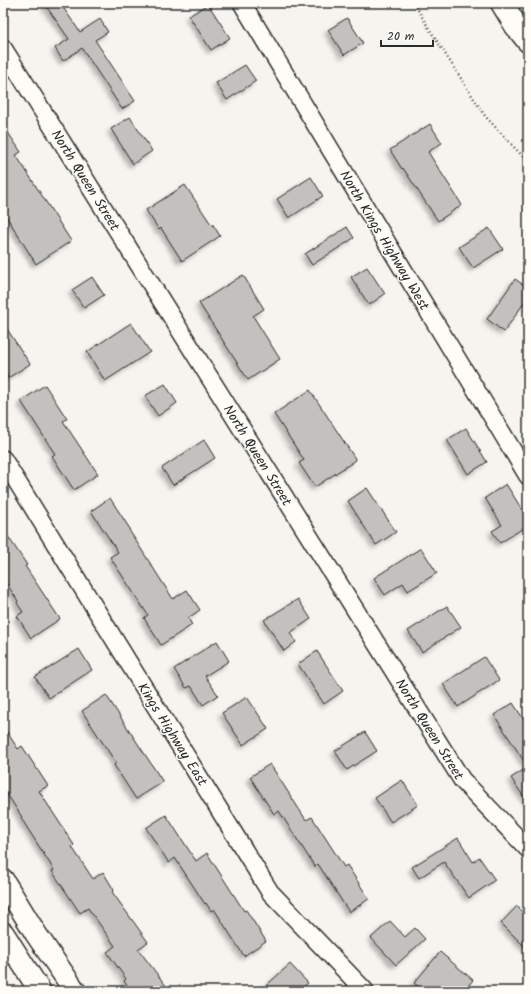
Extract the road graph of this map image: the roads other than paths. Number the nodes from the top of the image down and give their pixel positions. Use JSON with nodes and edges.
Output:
{"nodes":[{"id":1,"x":242,"y":3,"type":"edge"},
{"id":2,"x":502,"y":3,"type":"edge"},
{"id":3,"x":528,"y":41,"type":"edge"},
{"id":4,"x":3,"y":48,"type":"edge"},
{"id":5,"x":3,"y":459,"type":"edge"},
{"id":6,"x":528,"y":476,"type":"edge"},
{"id":7,"x":528,"y":849,"type":"edge"},
{"id":8,"x":3,"y":880,"type":"edge"},
{"id":9,"x":3,"y":933,"type":"edge"},
{"id":10,"x":40,"y":991,"type":"edge"},
{"id":11,"x":75,"y":991,"type":"edge"},
{"id":12,"x":365,"y":991,"type":"edge"}],
"edges":[{"from":1,"to":6,"type":"street","name":"North Kings Highway West"},
{"from":2,"to":3,"type":"main road"},
{"from":4,"to":7,"type":"street","name":"North Queen Street"},
{"from":5,"to":12,"type":"street","name":"Kings Highway East"},
{"from":8,"to":11,"type":"street"},
{"from":9,"to":10,"type":"street"}]}
